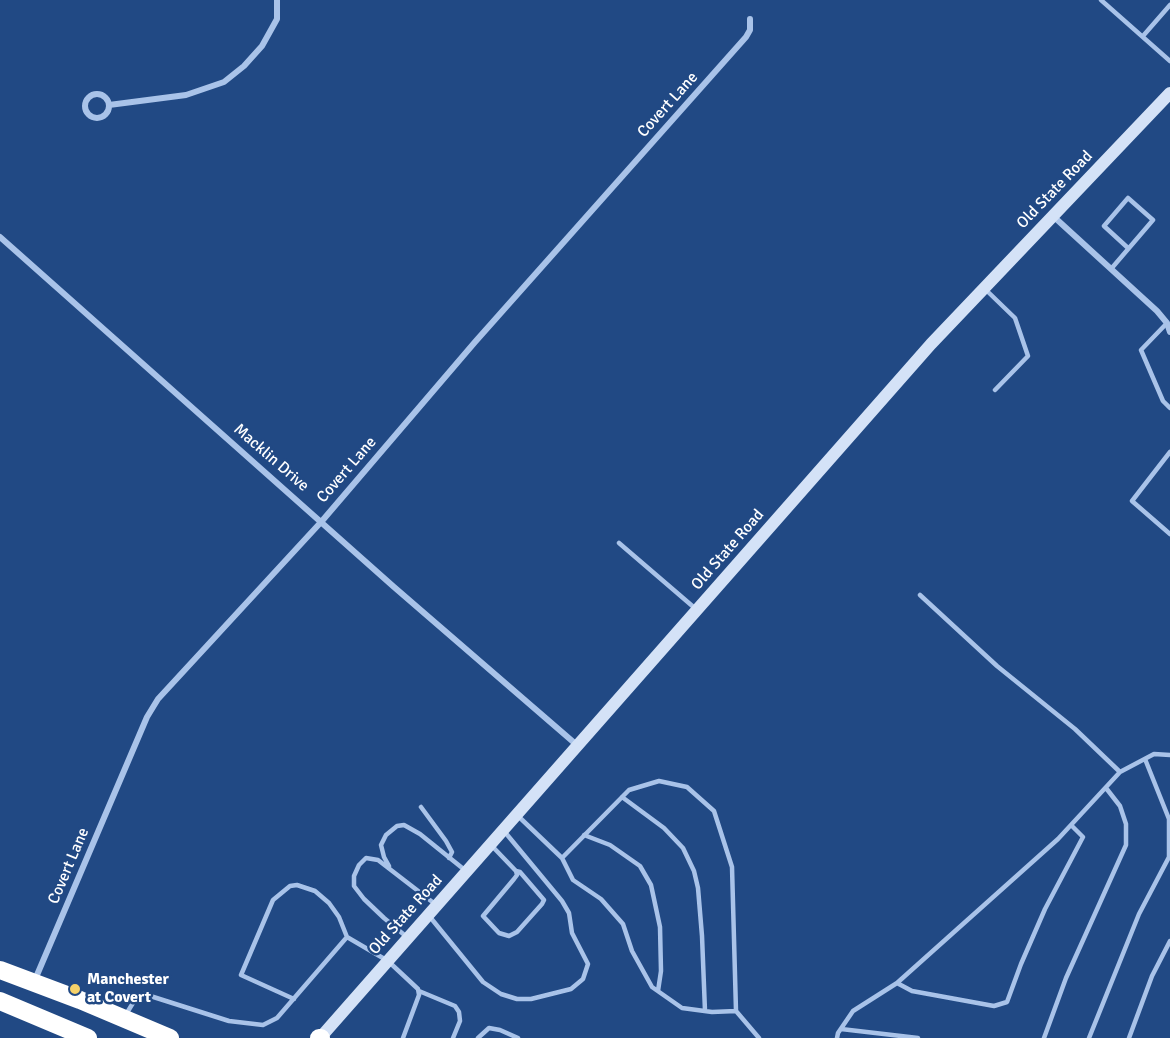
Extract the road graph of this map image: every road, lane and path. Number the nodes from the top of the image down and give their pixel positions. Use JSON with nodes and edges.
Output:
{"nodes":[{"id":1,"x":277,"y":0,"type":"edge"},
{"id":2,"x":1101,"y":0,"type":"edge"},
{"id":3,"x":1170,"y":5,"type":"edge"},
{"id":4,"x":750,"y":19,"type":"dead end"},
{"id":5,"x":1143,"y":36,"type":"junction"},
{"id":6,"x":1170,"y":61,"type":"edge"},
{"id":7,"x":1170,"y":93,"type":"edge"},
{"id":8,"x":109,"y":105,"type":"junction"},
{"id":9,"x":1053,"y":216,"type":"junction"},
{"id":10,"x":0,"y":237,"type":"edge"},
{"id":11,"x":1128,"y":248,"type":"junction"},
{"id":12,"x":1111,"y":269,"type":"junction"},
{"id":13,"x":984,"y":288,"type":"junction"},
{"id":14,"x":1167,"y":323,"type":"junction"},
{"id":15,"x":1170,"y":332,"type":"edge"},
{"id":16,"x":996,"y":390,"type":"dead end"},
{"id":17,"x":1170,"y":408,"type":"edge"},
{"id":18,"x":1170,"y":452,"type":"edge"},
{"id":19,"x":322,"y":521,"type":"junction"},
{"id":20,"x":1170,"y":534,"type":"edge"},
{"id":21,"x":619,"y":543,"type":"dead end"},
{"id":22,"x":920,"y":595,"type":"dead end"},
{"id":23,"x":697,"y":610,"type":"junction"},
{"id":24,"x":578,"y":746,"type":"junction"},
{"id":25,"x":1170,"y":755,"type":"edge"},
{"id":26,"x":1145,"y":759,"type":"junction"},
{"id":27,"x":1120,"y":772,"type":"junction"},
{"id":28,"x":1106,"y":788,"type":"junction"},
{"id":29,"x":622,"y":797,"type":"junction"},
{"id":30,"x":421,"y":807,"type":"dead end"},
{"id":31,"x":517,"y":815,"type":"junction"},
{"id":32,"x":1071,"y":825,"type":"junction"},
{"id":33,"x":504,"y":830,"type":"junction"},
{"id":34,"x":584,"y":835,"type":"junction"},
{"id":35,"x":490,"y":845,"type":"junction"},
{"id":36,"x":449,"y":858,"type":"junction"},
{"id":37,"x":562,"y":858,"type":"junction"},
{"id":38,"x":393,"y":870,"type":"junction"},
{"id":39,"x":467,"y":871,"type":"junction"},
{"id":40,"x":516,"y":871,"type":"junction"},
{"id":41,"x":433,"y":910,"type":"junction"},
{"id":42,"x":347,"y":937,"type":"junction"},
{"id":43,"x":408,"y":938,"type":"junction"},
{"id":44,"x":1170,"y":941,"type":"edge"},
{"id":45,"x":388,"y":961,"type":"junction"},
{"id":46,"x":0,"y":970,"type":"edge"},
{"id":47,"x":33,"y":982,"type":"junction"},
{"id":48,"x":897,"y":983,"type":"junction"},
{"id":49,"x":419,"y":991,"type":"junction"},
{"id":50,"x":658,"y":991,"type":"junction"},
{"id":51,"x":294,"y":999,"type":"junction"},
{"id":52,"x":0,"y":1001,"type":"edge"},
{"id":53,"x":705,"y":1011,"type":"junction"},
{"id":54,"x":736,"y":1011,"type":"junction"},
{"id":55,"x":123,"y":1018,"type":"junction"},
{"id":56,"x":841,"y":1029,"type":"junction"},
{"id":57,"x":88,"y":1038,"type":"edge"},
{"id":58,"x":170,"y":1038,"type":"edge"},
{"id":59,"x":320,"y":1038,"type":"edge"},
{"id":60,"x":403,"y":1038,"type":"edge"},
{"id":61,"x":453,"y":1038,"type":"edge"},
{"id":62,"x":478,"y":1038,"type":"edge"},
{"id":63,"x":518,"y":1038,"type":"edge"},
{"id":64,"x":759,"y":1038,"type":"edge"},
{"id":65,"x":837,"y":1038,"type":"edge"},
{"id":66,"x":918,"y":1038,"type":"edge"},
{"id":67,"x":1044,"y":1038,"type":"edge"},
{"id":68,"x":1089,"y":1038,"type":"edge"},
{"id":69,"x":1129,"y":1038,"type":"edge"}],
"edges":[{"from":1,"to":8,"type":"street"},
{"from":2,"to":5,"type":"lane"},
{"from":3,"to":5,"type":"lane"},
{"from":4,"to":19,"type":"street","name":"Covert Lane"},
{"from":5,"to":6,"type":"lane"},
{"from":7,"to":9,"type":"street","name":"Old State Road"},
{"from":8,"to":8,"type":"street"},
{"from":9,"to":12,"type":"street"},
{"from":9,"to":13,"type":"street","name":"Old State Road"},
{"from":10,"to":19,"type":"street","name":"Macklin Drive"},
{"from":11,"to":11,"type":"lane"},
{"from":11,"to":12,"type":"lane"},
{"from":12,"to":14,"type":"street"},
{"from":13,"to":16,"type":"lane"},
{"from":13,"to":23,"type":"street","name":"Old State Road"},
{"from":14,"to":15,"type":"street"},
{"from":14,"to":17,"type":"lane"},
{"from":18,"to":20,"type":"lane"},
{"from":19,"to":24,"type":"street","name":"Macklin Drive"},
{"from":19,"to":47,"type":"street","name":"Covert Lane"},
{"from":21,"to":23,"type":"lane"},
{"from":22,"to":27,"type":"lane"},
{"from":23,"to":24,"type":"street","name":"Old State Road"},
{"from":24,"to":31,"type":"street","name":"Old State Road"},
{"from":25,"to":26,"type":"lane"},
{"from":26,"to":27,"type":"lane"},
{"from":26,"to":68,"type":"lane"},
{"from":27,"to":28,"type":"lane"},
{"from":28,"to":32,"type":"lane"},
{"from":28,"to":67,"type":"lane"},
{"from":29,"to":34,"type":"lane"},
{"from":29,"to":53,"type":"lane"},
{"from":29,"to":54,"type":"lane"},
{"from":30,"to":36,"type":"lane"},
{"from":31,"to":33,"type":"street","name":"Old State Road"},
{"from":31,"to":37,"type":"lane"},
{"from":32,"to":48,"type":"lane"},
{"from":32,"to":48,"type":"lane"},
{"from":33,"to":35,"type":"street","name":"Old State Road"},
{"from":33,"to":41,"type":"lane"},
{"from":34,"to":37,"type":"lane"},
{"from":34,"to":50,"type":"lane"},
{"from":35,"to":39,"type":"street","name":"Old State Road"},
{"from":35,"to":40,"type":"lane"},
{"from":36,"to":38,"type":"lane"},
{"from":36,"to":39,"type":"lane"},
{"from":37,"to":50,"type":"lane"},
{"from":38,"to":41,"type":"lane"},
{"from":38,"to":43,"type":"lane"},
{"from":39,"to":41,"type":"street","name":"Old State Road"},
{"from":40,"to":40,"type":"lane"},
{"from":41,"to":43,"type":"street","name":"Old State Road"},
{"from":42,"to":45,"type":"lane"},
{"from":42,"to":51,"type":"lane"},
{"from":42,"to":51,"type":"lane"},
{"from":43,"to":45,"type":"street","name":"Old State Road"},
{"from":44,"to":69,"type":"lane"},
{"from":45,"to":49,"type":"lane"},
{"from":45,"to":59,"type":"street","name":"Old State Road"},
{"from":46,"to":47,"type":"highway"},
{"from":47,"to":55,"type":"highway"},
{"from":48,"to":56,"type":"lane"},
{"from":49,"to":60,"type":"lane"},
{"from":49,"to":61,"type":"lane"},
{"from":50,"to":53,"type":"lane"},
{"from":51,"to":55,"type":"lane"},
{"from":52,"to":57,"type":"highway"},
{"from":53,"to":54,"type":"lane"},
{"from":54,"to":64,"type":"lane"},
{"from":55,"to":58,"type":"highway"},
{"from":56,"to":65,"type":"lane"},
{"from":56,"to":66,"type":"lane"},
{"from":62,"to":63,"type":"lane"}]}
